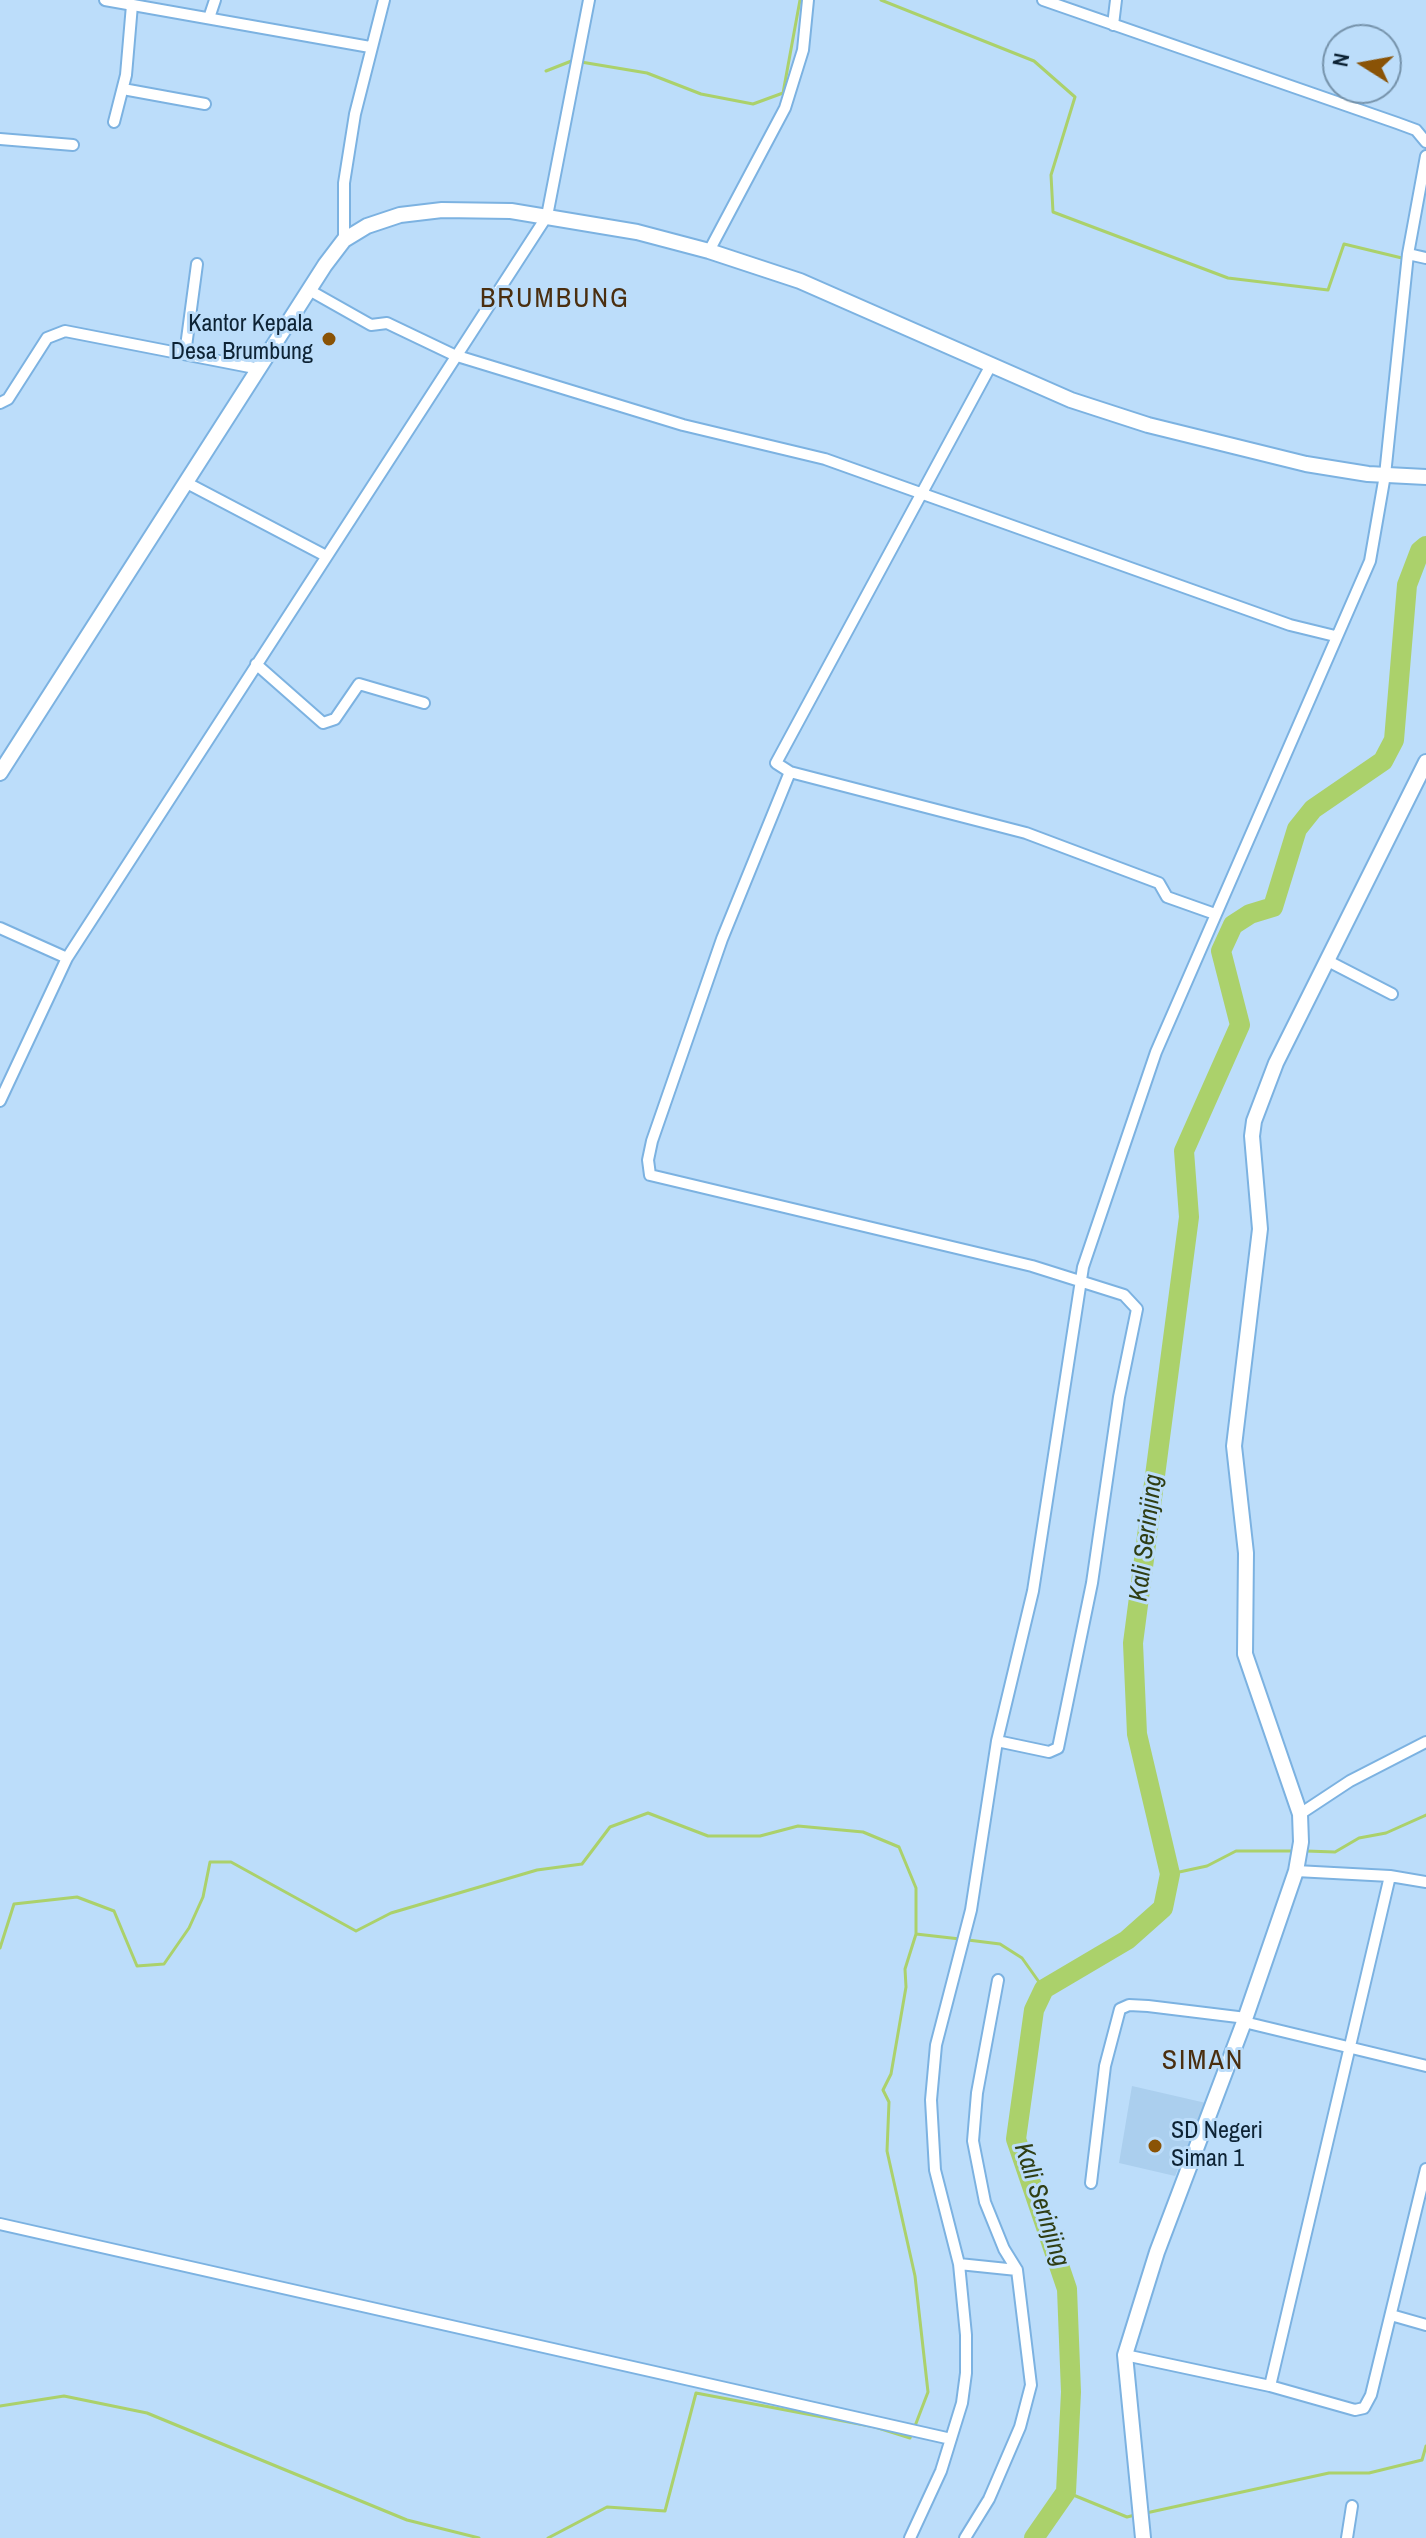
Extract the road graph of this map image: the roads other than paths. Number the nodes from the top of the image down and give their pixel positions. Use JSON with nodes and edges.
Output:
{"nodes":[{"id":1,"x":105,"y":0,"type":"edge"},
{"id":2,"x":215,"y":0,"type":"edge"},
{"id":3,"x":384,"y":0,"type":"edge"},
{"id":4,"x":589,"y":0,"type":"edge"},
{"id":5,"x":808,"y":0,"type":"edge"},
{"id":6,"x":1043,"y":0,"type":"edge"},
{"id":7,"x":1116,"y":0,"type":"edge"},
{"id":8,"x":132,"y":5,"type":"junction"},
{"id":9,"x":209,"y":18,"type":"junction"},
{"id":10,"x":1113,"y":25,"type":"junction"},
{"id":11,"x":370,"y":47,"type":"junction"},
{"id":12,"x":123,"y":89,"type":"junction"},
{"id":13,"x":205,"y":104,"type":"dead end"},
{"id":14,"x":114,"y":122,"type":"dead end"},
{"id":15,"x":0,"y":139,"type":"edge"},
{"id":16,"x":1426,"y":142,"type":"edge"},
{"id":17,"x":73,"y":145,"type":"dead end"},
{"id":18,"x":1426,"y":156,"type":"edge"},
{"id":19,"x":547,"y":216,"type":"junction"},
{"id":20,"x":344,"y":240,"type":"junction"},
{"id":21,"x":709,"y":251,"type":"junction"},
{"id":22,"x":1407,"y":258,"type":"junction"},
{"id":23,"x":1426,"y":258,"type":"edge"},
{"id":24,"x":197,"y":264,"type":"dead end"},
{"id":25,"x":309,"y":290,"type":"junction"},
{"id":26,"x":185,"y":354,"type":"junction"},
{"id":27,"x":454,"y":355,"type":"junction"},
{"id":28,"x":991,"y":365,"type":"junction"},
{"id":29,"x":260,"y":369,"type":"junction"},
{"id":30,"x":0,"y":403,"type":"edge"},
{"id":31,"x":1385,"y":475,"type":"junction"},
{"id":32,"x":1426,"y":477,"type":"edge"},
{"id":33,"x":187,"y":483,"type":"junction"},
{"id":34,"x":921,"y":495,"type":"junction"},
{"id":35,"x":326,"y":556,"type":"junction"},
{"id":36,"x":1335,"y":636,"type":"junction"},
{"id":37,"x":256,"y":664,"type":"junction"},
{"id":38,"x":424,"y":703,"type":"dead end"},
{"id":39,"x":1426,"y":762,"type":"edge"},
{"id":40,"x":790,"y":772,"type":"junction"},
{"id":41,"x":0,"y":773,"type":"edge"},
{"id":42,"x":1215,"y":914,"type":"junction"},
{"id":43,"x":0,"y":928,"type":"edge"},
{"id":44,"x":67,"y":958,"type":"junction"},
{"id":45,"x":1328,"y":961,"type":"junction"},
{"id":46,"x":1392,"y":994,"type":"dead end"},
{"id":47,"x":0,"y":1101,"type":"edge"},
{"id":48,"x":1081,"y":1280,"type":"junction"},
{"id":49,"x":997,"y":1741,"type":"junction"},
{"id":50,"x":1426,"y":1742,"type":"edge"},
{"id":51,"x":1300,"y":1814,"type":"junction"},
{"id":52,"x":1297,"y":1867,"type":"junction"},
{"id":53,"x":1390,"y":1876,"type":"junction"},
{"id":54,"x":1426,"y":1882,"type":"edge"},
{"id":55,"x":998,"y":1980,"type":"dead end"},
{"id":56,"x":1245,"y":2020,"type":"junction"},
{"id":57,"x":1349,"y":2047,"type":"junction"},
{"id":58,"x":1426,"y":2066,"type":"edge"},
{"id":59,"x":1426,"y":2169,"type":"edge"},
{"id":60,"x":1091,"y":2183,"type":"dead end"},
{"id":61,"x":0,"y":2224,"type":"edge"},
{"id":62,"x":959,"y":2264,"type":"junction"},
{"id":63,"x":1017,"y":2270,"type":"junction"},
{"id":64,"x":1391,"y":2315,"type":"junction"},
{"id":65,"x":1426,"y":2325,"type":"edge"},
{"id":66,"x":1125,"y":2355,"type":"junction"},
{"id":67,"x":1270,"y":2386,"type":"junction"},
{"id":68,"x":951,"y":2439,"type":"junction"},
{"id":69,"x":1352,"y":2506,"type":"dead end"},
{"id":70,"x":910,"y":2538,"type":"edge"},
{"id":71,"x":965,"y":2538,"type":"edge"},
{"id":72,"x":1143,"y":2538,"type":"edge"},
{"id":73,"x":1347,"y":2538,"type":"edge"}],
"edges":[{"from":1,"to":8,"type":"street"},
{"from":2,"to":9,"type":"street"},
{"from":3,"to":11,"type":"street"},
{"from":4,"to":19,"type":"street"},
{"from":5,"to":21,"type":"street"},
{"from":6,"to":10,"type":"street"},
{"from":7,"to":10,"type":"street"},
{"from":8,"to":9,"type":"street"},
{"from":8,"to":12,"type":"street"},
{"from":9,"to":11,"type":"street"},
{"from":10,"to":16,"type":"street"},
{"from":11,"to":20,"type":"street"},
{"from":12,"to":13,"type":"street"},
{"from":12,"to":14,"type":"street"},
{"from":15,"to":17,"type":"street"},
{"from":18,"to":22,"type":"street"},
{"from":19,"to":20,"type":"main road"},
{"from":19,"to":21,"type":"main road"},
{"from":19,"to":27,"type":"street"},
{"from":20,"to":25,"type":"main road"},
{"from":21,"to":28,"type":"main road"},
{"from":22,"to":23,"type":"street"},
{"from":22,"to":31,"type":"street"},
{"from":24,"to":26,"type":"street"},
{"from":25,"to":27,"type":"street"},
{"from":25,"to":29,"type":"main road"},
{"from":26,"to":29,"type":"street"},
{"from":26,"to":30,"type":"street"},
{"from":27,"to":34,"type":"street"},
{"from":27,"to":35,"type":"street"},
{"from":28,"to":31,"type":"main road"},
{"from":28,"to":34,"type":"street"},
{"from":29,"to":33,"type":"main road"},
{"from":31,"to":32,"type":"main road"},
{"from":31,"to":36,"type":"street"},
{"from":33,"to":35,"type":"street"},
{"from":33,"to":41,"type":"main road"},
{"from":34,"to":36,"type":"street"},
{"from":34,"to":40,"type":"street"},
{"from":35,"to":37,"type":"street"},
{"from":36,"to":42,"type":"street"},
{"from":37,"to":38,"type":"street"},
{"from":37,"to":44,"type":"street"},
{"from":39,"to":45,"type":"main road"},
{"from":40,"to":42,"type":"street"},
{"from":40,"to":48,"type":"street"},
{"from":42,"to":48,"type":"street"},
{"from":43,"to":44,"type":"street"},
{"from":44,"to":47,"type":"street"},
{"from":45,"to":46,"type":"street"},
{"from":45,"to":51,"type":"main road"},
{"from":48,"to":49,"type":"street"},
{"from":48,"to":49,"type":"street"},
{"from":49,"to":62,"type":"street"},
{"from":50,"to":51,"type":"street"},
{"from":51,"to":52,"type":"main road"},
{"from":52,"to":53,"type":"street"},
{"from":52,"to":56,"type":"main road"},
{"from":53,"to":54,"type":"street"},
{"from":53,"to":57,"type":"street"},
{"from":55,"to":63,"type":"street"},
{"from":56,"to":57,"type":"street"},
{"from":56,"to":60,"type":"street"},
{"from":56,"to":66,"type":"main road"},
{"from":57,"to":58,"type":"street"},
{"from":57,"to":67,"type":"street"},
{"from":59,"to":64,"type":"street"},
{"from":61,"to":68,"type":"street"},
{"from":62,"to":63,"type":"street"},
{"from":62,"to":68,"type":"street"},
{"from":63,"to":71,"type":"street"},
{"from":64,"to":65,"type":"street"},
{"from":64,"to":67,"type":"street"},
{"from":66,"to":67,"type":"street"},
{"from":66,"to":72,"type":"main road"},
{"from":68,"to":70,"type":"street"},
{"from":69,"to":73,"type":"street"}]}
